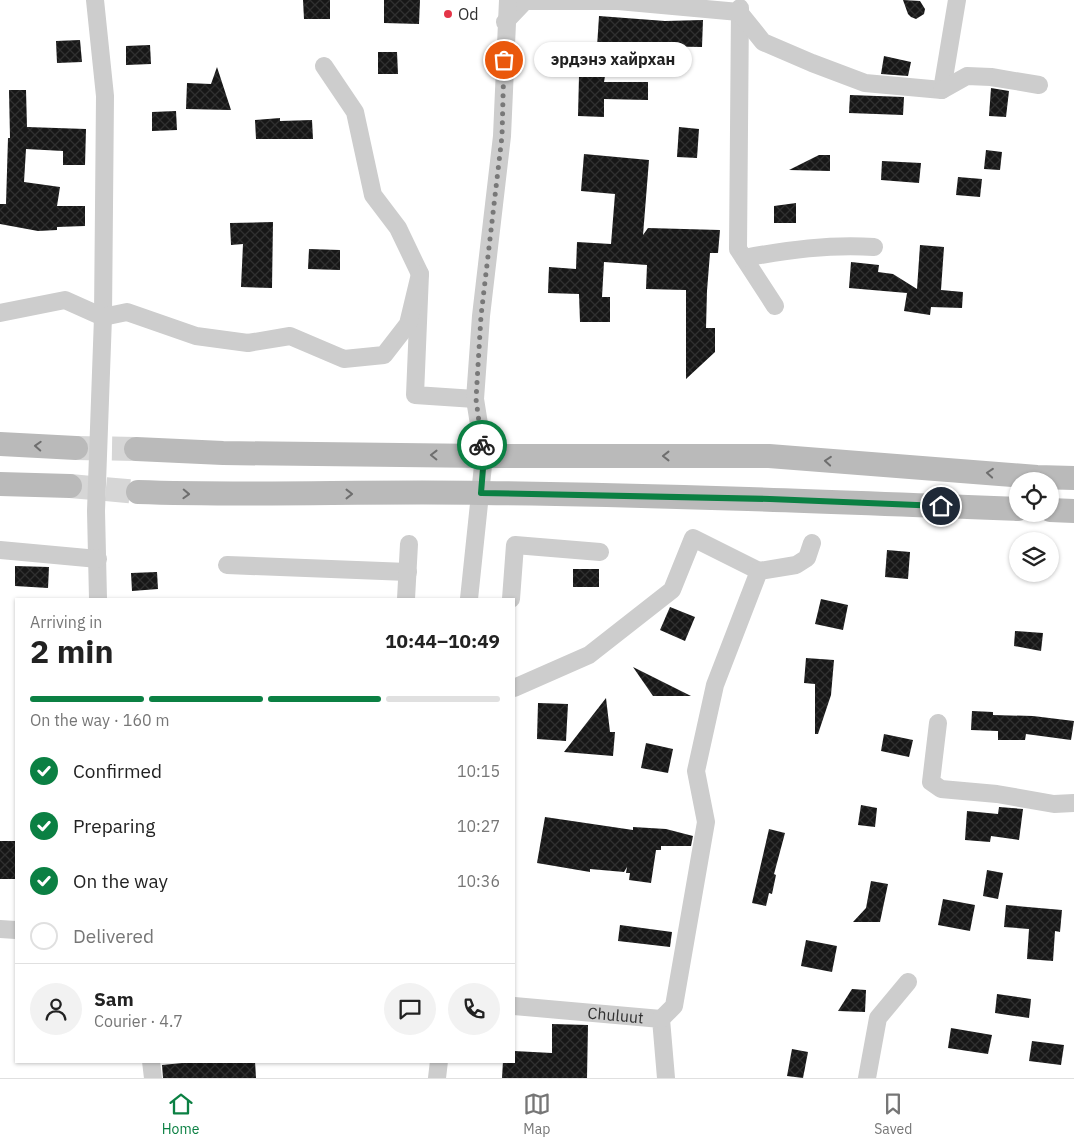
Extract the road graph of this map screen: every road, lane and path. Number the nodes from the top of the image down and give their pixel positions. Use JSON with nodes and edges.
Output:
{"nodes":[{"id":1,"x":95,"y":0,"type":"edge"},
{"id":2,"x":508,"y":0,"type":"edge"},
{"id":3,"x":957,"y":0,"type":"edge"},
{"id":4,"x":741,"y":6,"type":"edge"},
{"id":5,"x":506,"y":22,"type":"junction"},
{"id":6,"x":324,"y":66,"type":"dead end"},
{"id":7,"x":1039,"y":85,"type":"dead end"},
{"id":8,"x":942,"y":90,"type":"junction"},
{"id":9,"x":874,"y":247,"type":"dead end"},
{"id":10,"x":744,"y":258,"type":"junction"},
{"id":11,"x":420,"y":274,"type":"junction"},
{"id":12,"x":775,"y":306,"type":"dead end"},
{"id":13,"x":0,"y":313,"type":"edge"},
{"id":14,"x":103,"y":317,"type":"junction"},
{"id":15,"x":476,"y":399,"type":"junction"},
{"id":16,"x":0,"y":444,"type":"edge"},
{"id":17,"x":76,"y":448,"type":"tunnel mouth"},
{"id":18,"x":136,"y":449,"type":"tunnel mouth"},
{"id":19,"x":484,"y":456,"type":"junction"},
{"id":20,"x":1074,"y":478,"type":"edge"},
{"id":21,"x":0,"y":484,"type":"edge"},
{"id":22,"x":70,"y":486,"type":"tunnel mouth"},
{"id":23,"x":138,"y":492,"type":"tunnel mouth"},
{"id":24,"x":481,"y":493,"type":"junction"},
{"id":25,"x":1009,"y":508,"type":"edge"},
{"id":26,"x":1059,"y":510,"type":"edge"},
{"id":27,"x":1074,"y":511,"type":"edge"},
{"id":28,"x":812,"y":543,"type":"dead end"},
{"id":29,"x":409,"y":544,"type":"dead end"},
{"id":30,"x":0,"y":550,"type":"edge"},
{"id":31,"x":600,"y":552,"type":"dead end"},
{"id":32,"x":98,"y":560,"type":"junction"},
{"id":33,"x":227,"y":565,"type":"dead end"},
{"id":34,"x":759,"y":571,"type":"junction"},
{"id":35,"x":408,"y":572,"type":"junction"},
{"id":36,"x":98,"y":598,"type":"edge"},
{"id":37,"x":406,"y":598,"type":"edge"},
{"id":38,"x":469,"y":598,"type":"edge"},
{"id":39,"x":511,"y":598,"type":"edge"},
{"id":40,"x":515,"y":688,"type":"edge"},
{"id":41,"x":938,"y":723,"type":"dead end"},
{"id":42,"x":1074,"y":803,"type":"edge"},
{"id":43,"x":0,"y":929,"type":"edge"},
{"id":44,"x":15,"y":930,"type":"edge"},
{"id":45,"x":908,"y":982,"type":"dead end"},
{"id":46,"x":515,"y":1006,"type":"edge"},
{"id":47,"x":661,"y":1020,"type":"junction"},
{"id":48,"x":151,"y":1063,"type":"edge"},
{"id":49,"x":439,"y":1063,"type":"edge"},
{"id":50,"x":153,"y":1078,"type":"edge"},
{"id":51,"x":437,"y":1078,"type":"edge"},
{"id":52,"x":666,"y":1078,"type":"edge"},
{"id":53,"x":867,"y":1078,"type":"edge"}],
"edges":[{"from":1,"to":14,"type":"street"},
{"from":2,"to":5,"type":"street"},
{"from":3,"to":8,"type":"street"},
{"from":4,"to":5,"type":"street"},
{"from":4,"to":8,"type":"street"},
{"from":4,"to":10,"type":"street"},
{"from":5,"to":15,"type":"street"},
{"from":6,"to":11,"type":"street"},
{"from":7,"to":8,"type":"street"},
{"from":9,"to":10,"type":"street"},
{"from":10,"to":12,"type":"street"},
{"from":11,"to":14,"type":"street"},
{"from":11,"to":15,"type":"street"},
{"from":13,"to":14,"type":"street"},
{"from":14,"to":32,"type":"street"},
{"from":15,"to":19,"type":"street"},
{"from":17,"to":16,"type":"main road","one_way":true},
{"from":19,"to":18,"type":"main road","one_way":true},
{"from":20,"to":19,"type":"main road","one_way":true},
{"from":19,"to":24,"type":"street"},
{"from":21,"to":22,"type":"main road"},
{"from":23,"to":24,"type":"main road","one_way":true},
{"from":24,"to":25,"type":"main road"},
{"from":24,"to":38,"type":"street"},
{"from":26,"to":27,"type":"main road"},
{"from":28,"to":34,"type":"street"},
{"from":29,"to":35,"type":"street"},
{"from":30,"to":32,"type":"street"},
{"from":31,"to":39,"type":"street"},
{"from":32,"to":36,"type":"street"},
{"from":33,"to":35,"type":"street"},
{"from":34,"to":40,"type":"street"},
{"from":34,"to":47,"type":"street"},
{"from":35,"to":37,"type":"street"},
{"from":41,"to":42,"type":"street"},
{"from":43,"to":44,"type":"street"},
{"from":45,"to":53,"type":"street"},
{"from":46,"to":47,"type":"street","name":"Chuluut"},
{"from":47,"to":52,"type":"street","name":"Chuluut"},
{"from":48,"to":50,"type":"street"},
{"from":49,"to":51,"type":"street"}]}
